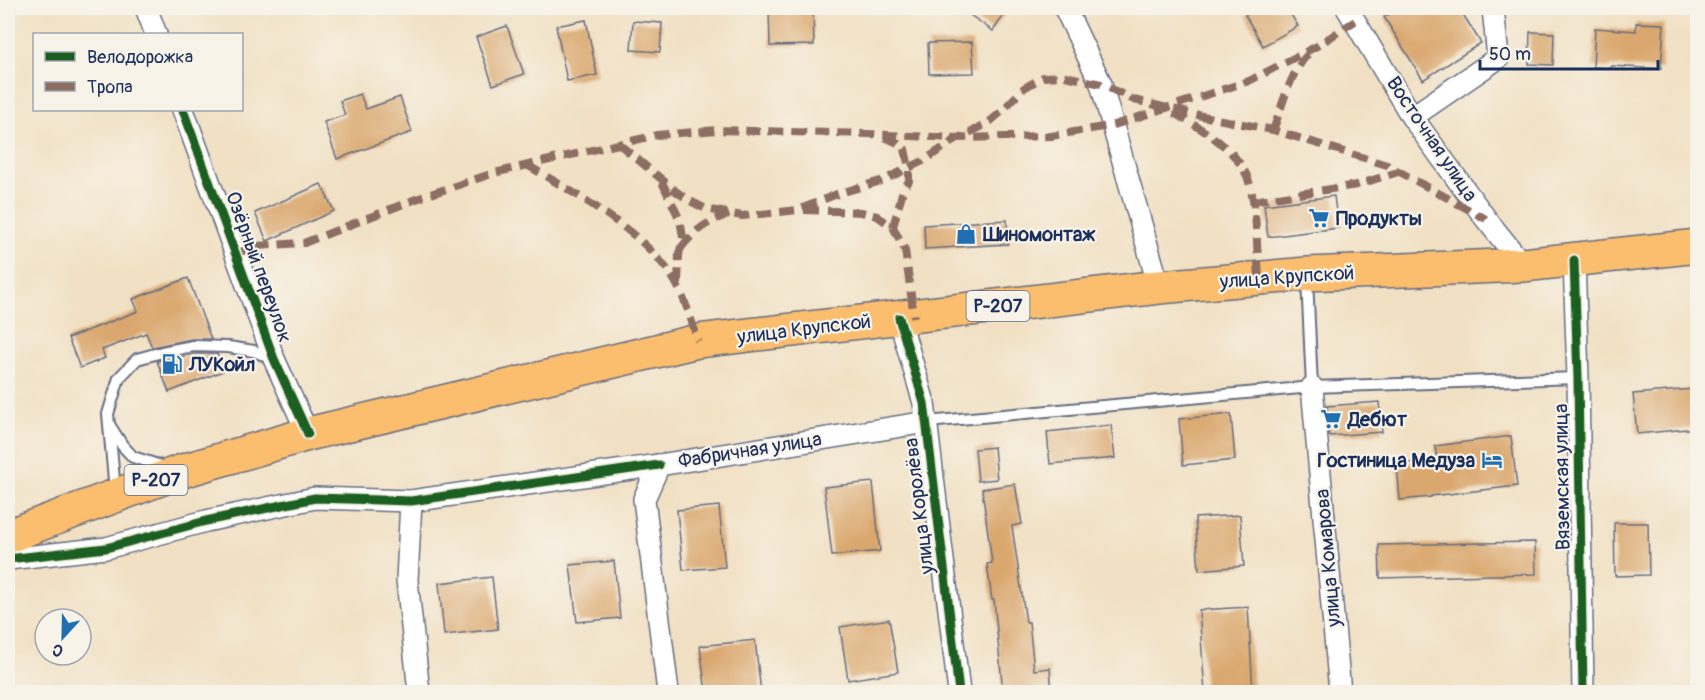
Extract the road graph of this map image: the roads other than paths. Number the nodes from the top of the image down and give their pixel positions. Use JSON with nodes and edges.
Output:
{"nodes":[{"id":1,"x":146,"y":8,"type":"edge"},
{"id":2,"x":1065,"y":8,"type":"edge"},
{"id":3,"x":1347,"y":8,"type":"edge"},
{"id":4,"x":1493,"y":8,"type":"edge"},
{"id":5,"x":156,"y":33,"type":"edge"},
{"id":6,"x":183,"y":111,"type":"edge"},
{"id":7,"x":1412,"y":117,"type":"junction"},
{"id":8,"x":1698,"y":246,"type":"edge"},
{"id":9,"x":1574,"y":260,"type":"junction"},
{"id":10,"x":1524,"y":265,"type":"junction"},
{"id":11,"x":1307,"y":274,"type":"junction"},
{"id":12,"x":1159,"y":287,"type":"junction"},
{"id":13,"x":899,"y":318,"type":"junction"},
{"id":14,"x":274,"y":359,"type":"junction"},
{"id":15,"x":1578,"y":378,"type":"junction"},
{"id":16,"x":1312,"y":387,"type":"junction"},
{"id":17,"x":108,"y":414,"type":"junction"},
{"id":18,"x":927,"y":422,"type":"junction"},
{"id":19,"x":308,"y":434,"type":"junction"},
{"id":20,"x":659,"y":465,"type":"junction"},
{"id":21,"x":179,"y":472,"type":"junction"},
{"id":22,"x":115,"y":495,"type":"junction"},
{"id":23,"x":411,"y":501,"type":"junction"},
{"id":24,"x":8,"y":536,"type":"edge"},
{"id":25,"x":8,"y":559,"type":"edge"},
{"id":26,"x":419,"y":693,"type":"edge"},
{"id":27,"x":668,"y":693,"type":"edge"},
{"id":28,"x":959,"y":693,"type":"edge"},
{"id":29,"x":1340,"y":693,"type":"edge"},
{"id":30,"x":1584,"y":693,"type":"edge"}],
"edges":[{"from":1,"to":5,"type":"street"},
{"from":2,"to":12,"type":"street"},
{"from":3,"to":7,"type":"street","name":"Восточная улица"},
{"from":4,"to":7,"type":"street"},
{"from":6,"to":14,"type":"street","name":"Озёрный переулок"},
{"from":7,"to":10,"type":"street","name":"Восточная улица"},
{"from":8,"to":9,"type":"main road","name":"улица Крупской","number":"Р-207"},
{"from":9,"to":10,"type":"main road","name":"улица Крупской","number":"Р-207"},
{"from":9,"to":15,"type":"street","name":"Вяземская улица"},
{"from":10,"to":11,"type":"main road","name":"улица Крупской","number":"Р-207"},
{"from":11,"to":12,"type":"main road","name":"улица Крупской","number":"Р-207"},
{"from":11,"to":16,"type":"lane"},
{"from":12,"to":13,"type":"main road","name":"улица Крупской","number":"Р-207"},
{"from":13,"to":18,"type":"street","name":"улица Королёва"},
{"from":13,"to":19,"type":"main road","name":"улица Крупской","number":"Р-207"},
{"from":14,"to":17,"type":"lane"},
{"from":14,"to":19,"type":"street","name":"Озёрный переулок"},
{"from":15,"to":16,"type":"lane"},
{"from":15,"to":30,"type":"street","name":"Вяземская улица"},
{"from":16,"to":18,"type":"lane"},
{"from":16,"to":29,"type":"street","name":"улица Комарова"},
{"from":17,"to":21,"type":"lane"},
{"from":17,"to":22,"type":"lane"},
{"from":18,"to":20,"type":"street","name":"Фабричная улица"},
{"from":18,"to":28,"type":"street","name":"улица Королёва"},
{"from":19,"to":21,"type":"main road","name":"улица Крупской","number":"Р-207"},
{"from":20,"to":23,"type":"street"},
{"from":20,"to":27,"type":"street","name":"Фабричная улица"},
{"from":21,"to":22,"type":"main road","name":"улица Крупской","number":"Р-207"},
{"from":22,"to":24,"type":"main road","name":"улица Крупской","number":"Р-207"},
{"from":23,"to":25,"type":"street"},
{"from":23,"to":26,"type":"street"}]}
